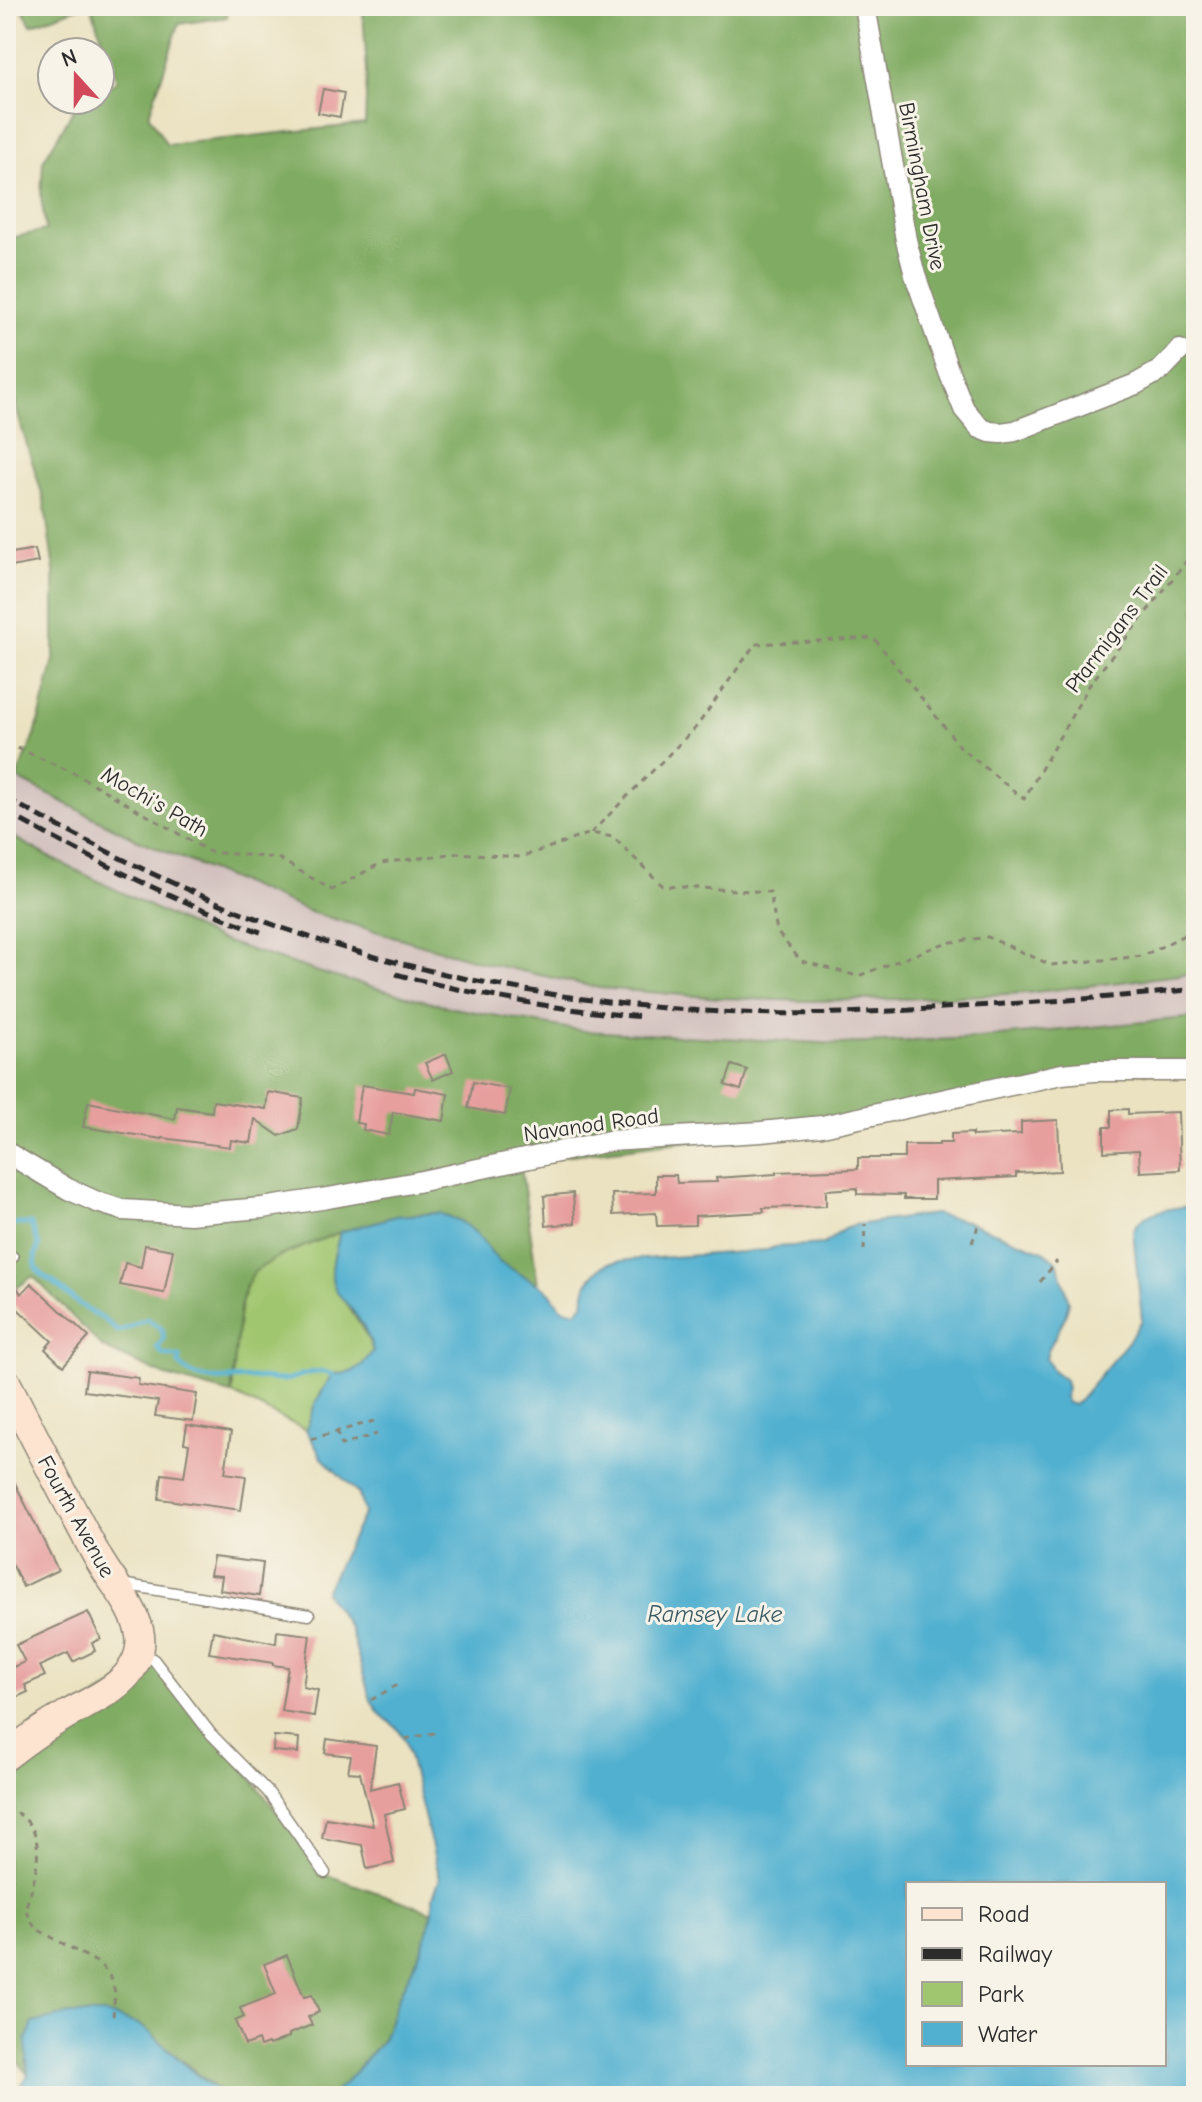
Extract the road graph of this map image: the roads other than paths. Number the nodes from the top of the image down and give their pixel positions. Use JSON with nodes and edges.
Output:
{"nodes":[{"id":1,"x":865,"y":6,"type":"edge"},
{"id":2,"x":1180,"y":350,"type":"dead end"},
{"id":3,"x":1196,"y":1071,"type":"edge"},
{"id":4,"x":6,"y":1152,"type":"edge"},
{"id":5,"x":6,"y":1382,"type":"edge"},
{"id":6,"x":114,"y":1583,"type":"junction"},
{"id":7,"x":309,"y":1615,"type":"dead end"},
{"id":8,"x":140,"y":1651,"type":"junction"},
{"id":9,"x":6,"y":1756,"type":"edge"},
{"id":10,"x":325,"y":1873,"type":"dead end"}],
"edges":[{"from":1,"to":2,"type":"street","name":"Birmingham Drive"},
{"from":3,"to":4,"type":"street","name":"Navanod Road"},
{"from":5,"to":6,"type":"street","name":"Fourth Avenue"},
{"from":6,"to":7,"type":"lane"},
{"from":6,"to":8,"type":"street","name":"Fourth Avenue"},
{"from":8,"to":9,"type":"street"},
{"from":8,"to":10,"type":"lane"}]}
